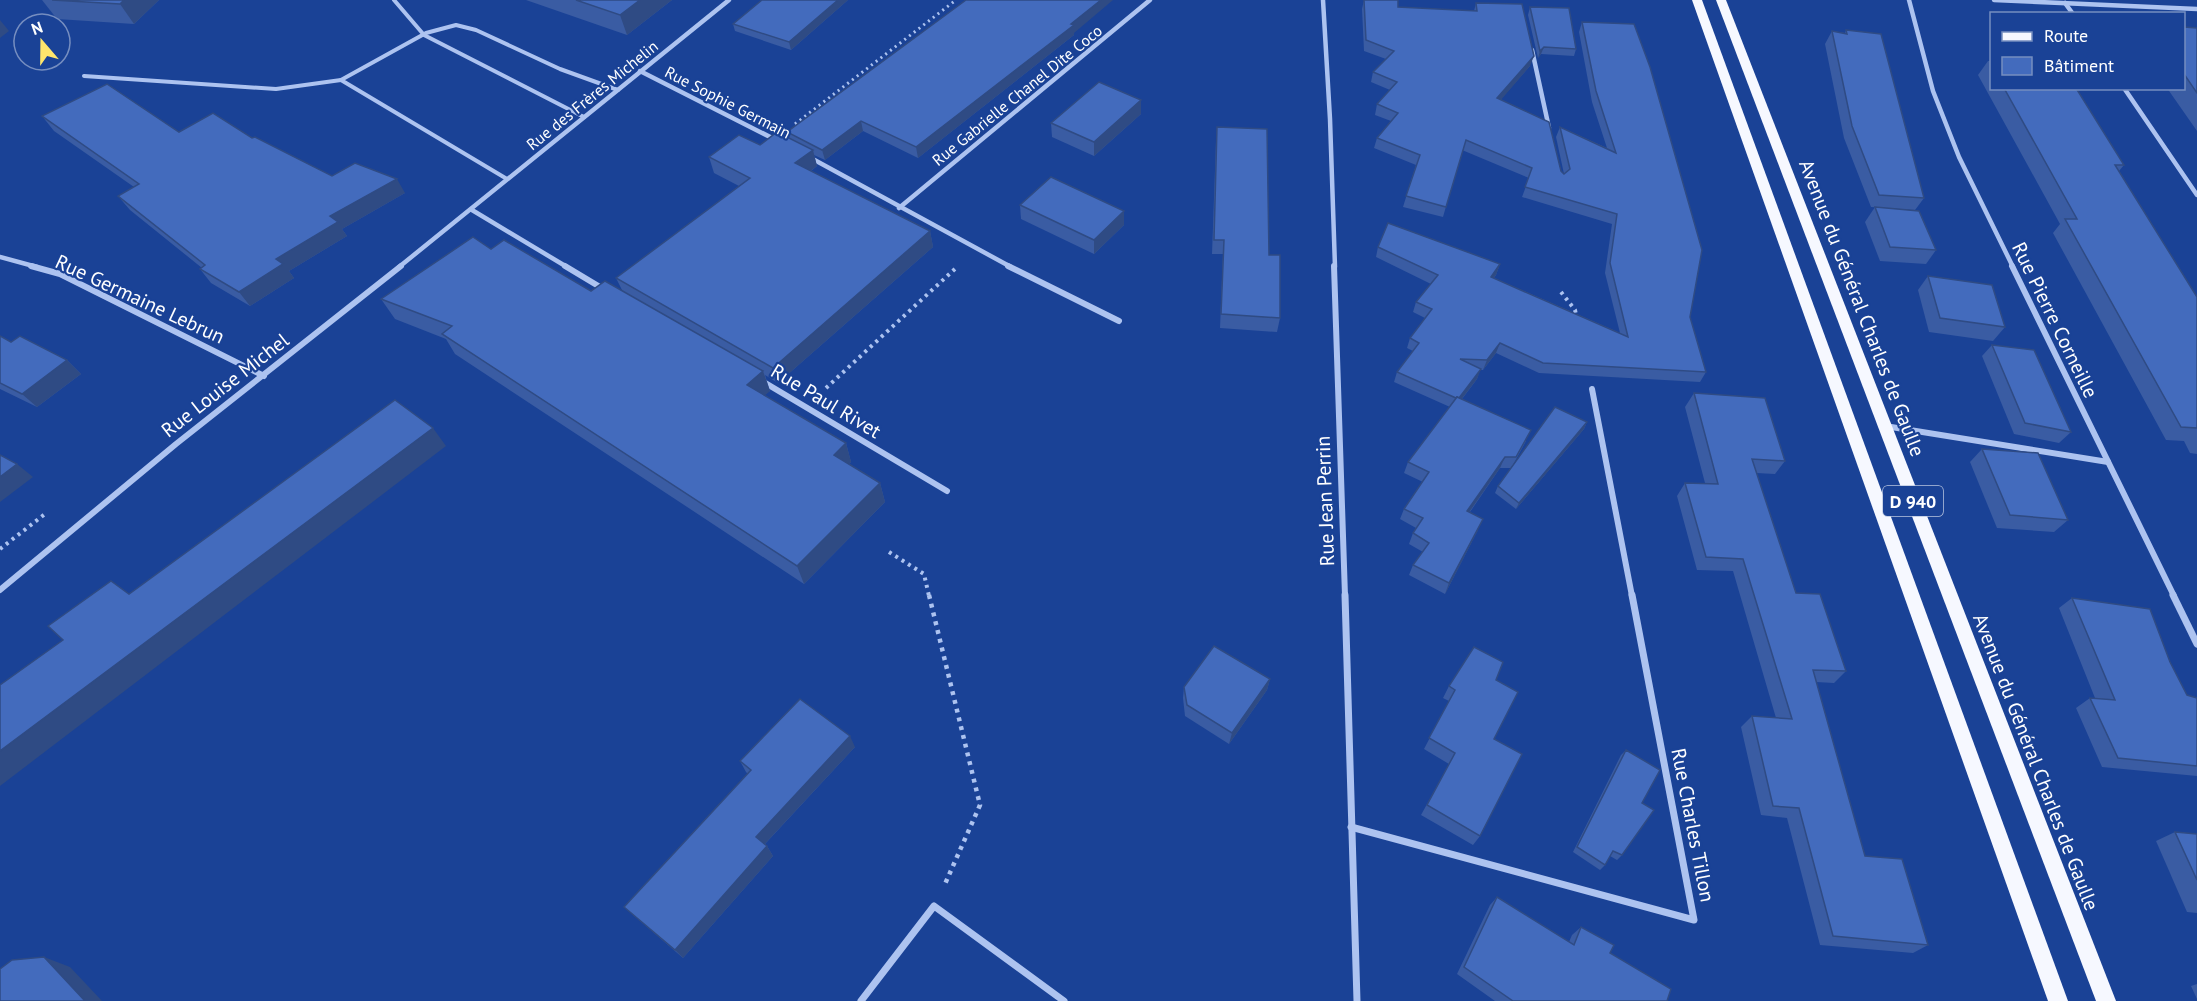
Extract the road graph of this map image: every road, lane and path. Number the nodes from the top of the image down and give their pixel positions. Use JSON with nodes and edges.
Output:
{"nodes":[{"id":1,"x":394,"y":0,"type":"edge"},
{"id":2,"x":729,"y":0,"type":"edge"},
{"id":3,"x":956,"y":0,"type":"edge"},
{"id":4,"x":1150,"y":0,"type":"edge"},
{"id":5,"x":1323,"y":0,"type":"edge"},
{"id":6,"x":1697,"y":0,"type":"edge"},
{"id":7,"x":1721,"y":0,"type":"edge"},
{"id":8,"x":1909,"y":0,"type":"edge"},
{"id":9,"x":1994,"y":0,"type":"edge"},
{"id":10,"x":2065,"y":3,"type":"junction"},
{"id":11,"x":2197,"y":9,"type":"edge"},
{"id":12,"x":2072,"y":12,"type":"edge"},
{"id":13,"x":424,"y":35,"type":"junction"},
{"id":14,"x":1530,"y":45,"type":"edge"},
{"id":15,"x":640,"y":70,"type":"junction"},
{"id":16,"x":84,"y":76,"type":"dead end"},
{"id":17,"x":341,"y":80,"type":"junction"},
{"id":18,"x":618,"y":90,"type":"junction"},
{"id":19,"x":2125,"y":90,"type":"edge"},
{"id":20,"x":584,"y":117,"type":"junction"},
{"id":21,"x":1551,"y":135,"type":"edge"},
{"id":22,"x":774,"y":139,"type":"junction"},
{"id":23,"x":784,"y":144,"type":"edge"},
{"id":24,"x":804,"y":154,"type":"edge"},
{"id":25,"x":507,"y":179,"type":"junction"},
{"id":26,"x":2197,"y":195,"type":"edge"},
{"id":27,"x":899,"y":208,"type":"junction"},
{"id":28,"x":472,"y":210,"type":"junction"},
{"id":29,"x":976,"y":250,"type":"junction"},
{"id":30,"x":0,"y":257,"type":"edge"},
{"id":31,"x":1561,"y":292,"type":"dead end"},
{"id":32,"x":614,"y":295,"type":"edge"},
{"id":33,"x":1119,"y":321,"type":"dead end"},
{"id":34,"x":1578,"y":321,"type":"edge"},
{"id":35,"x":264,"y":376,"type":"junction"},
{"id":36,"x":756,"y":377,"type":"edge"},
{"id":37,"x":1592,"y":389,"type":"dead end"},
{"id":38,"x":807,"y":405,"type":"junction"},
{"id":39,"x":1884,"y":426,"type":"junction"},
{"id":40,"x":2108,"y":462,"type":"junction"},
{"id":41,"x":947,"y":491,"type":"dead end"},
{"id":42,"x":889,"y":552,"type":"dead end"},
{"id":43,"x":0,"y":590,"type":"edge"},
{"id":44,"x":2197,"y":644,"type":"edge"},
{"id":45,"x":1352,"y":827,"type":"junction"},
{"id":46,"x":934,"y":906,"type":"junction"},
{"id":47,"x":861,"y":1001,"type":"edge"},
{"id":48,"x":1064,"y":1001,"type":"edge"},
{"id":49,"x":1357,"y":1001,"type":"edge"},
{"id":50,"x":2058,"y":1001,"type":"edge"},
{"id":51,"x":2106,"y":1001,"type":"edge"}],
"edges":[{"from":1,"to":13,"type":"lane"},
{"from":2,"to":15,"type":"street","name":"Rue des Frères Michelin"},
{"from":3,"to":22,"type":"path"},
{"from":4,"to":27,"type":"street","name":"Rue Gabrielle Chanel Dite Coco"},
{"from":5,"to":45,"type":"street","name":"Rue Jean Perrin"},
{"from":6,"to":50,"type":"main road","number":"D 940"},
{"from":7,"to":39,"type":"main road","name":"Avenue du Général Charles de Gaulle","number":"D 940"},
{"from":8,"to":40,"type":"street","name":"Rue Pierre Corneille"},
{"from":9,"to":10,"type":"street"},
{"from":10,"to":11,"type":"street"},
{"from":10,"to":12,"type":"street"},
{"from":13,"to":17,"type":"lane"},
{"from":13,"to":18,"type":"lane"},
{"from":13,"to":20,"type":"lane"},
{"from":14,"to":21,"type":"street"},
{"from":15,"to":18,"type":"street","name":"Rue des Frères Michelin"},
{"from":15,"to":22,"type":"street","name":"Rue Sophie Germain"},
{"from":16,"to":17,"type":"lane"},
{"from":17,"to":25,"type":"lane"},
{"from":18,"to":20,"type":"street","name":"Rue des Frères Michelin"},
{"from":19,"to":26,"type":"street"},
{"from":20,"to":25,"type":"street","name":"Rue des Frères Michelin"},
{"from":22,"to":23,"type":"street","name":"Rue Sophie Germain"},
{"from":24,"to":27,"type":"street","name":"Rue Sophie Germain"},
{"from":25,"to":28,"type":"street","name":"Rue des Frères Michelin"},
{"from":27,"to":29,"type":"street","name":"Rue Sophie Germain"},
{"from":28,"to":32,"type":"street"},
{"from":28,"to":35,"type":"street","name":"Rue Louise Michel"},
{"from":29,"to":33,"type":"street","name":"Rue Sophie Germain"},
{"from":29,"to":38,"type":"path"},
{"from":30,"to":35,"type":"street","name":"Rue Germaine Lebrun"},
{"from":31,"to":34,"type":"path"},
{"from":35,"to":43,"type":"street","name":"Rue Louise Michel"},
{"from":36,"to":38,"type":"street","name":"Rue Paul Rivet"},
{"from":37,"to":45,"type":"street","name":"Rue Charles Tillon"},
{"from":38,"to":41,"type":"street","name":"Rue Paul Rivet"},
{"from":39,"to":40,"type":"street"},
{"from":39,"to":51,"type":"main road","name":"Avenue du Général Charles de Gaulle","number":"D 940"},
{"from":40,"to":44,"type":"street","name":"Rue Pierre Corneille"},
{"from":42,"to":46,"type":"path"},
{"from":45,"to":49,"type":"street","name":"Rue Jean Perrin"},
{"from":46,"to":47,"type":"street"},
{"from":46,"to":48,"type":"street"}]}
